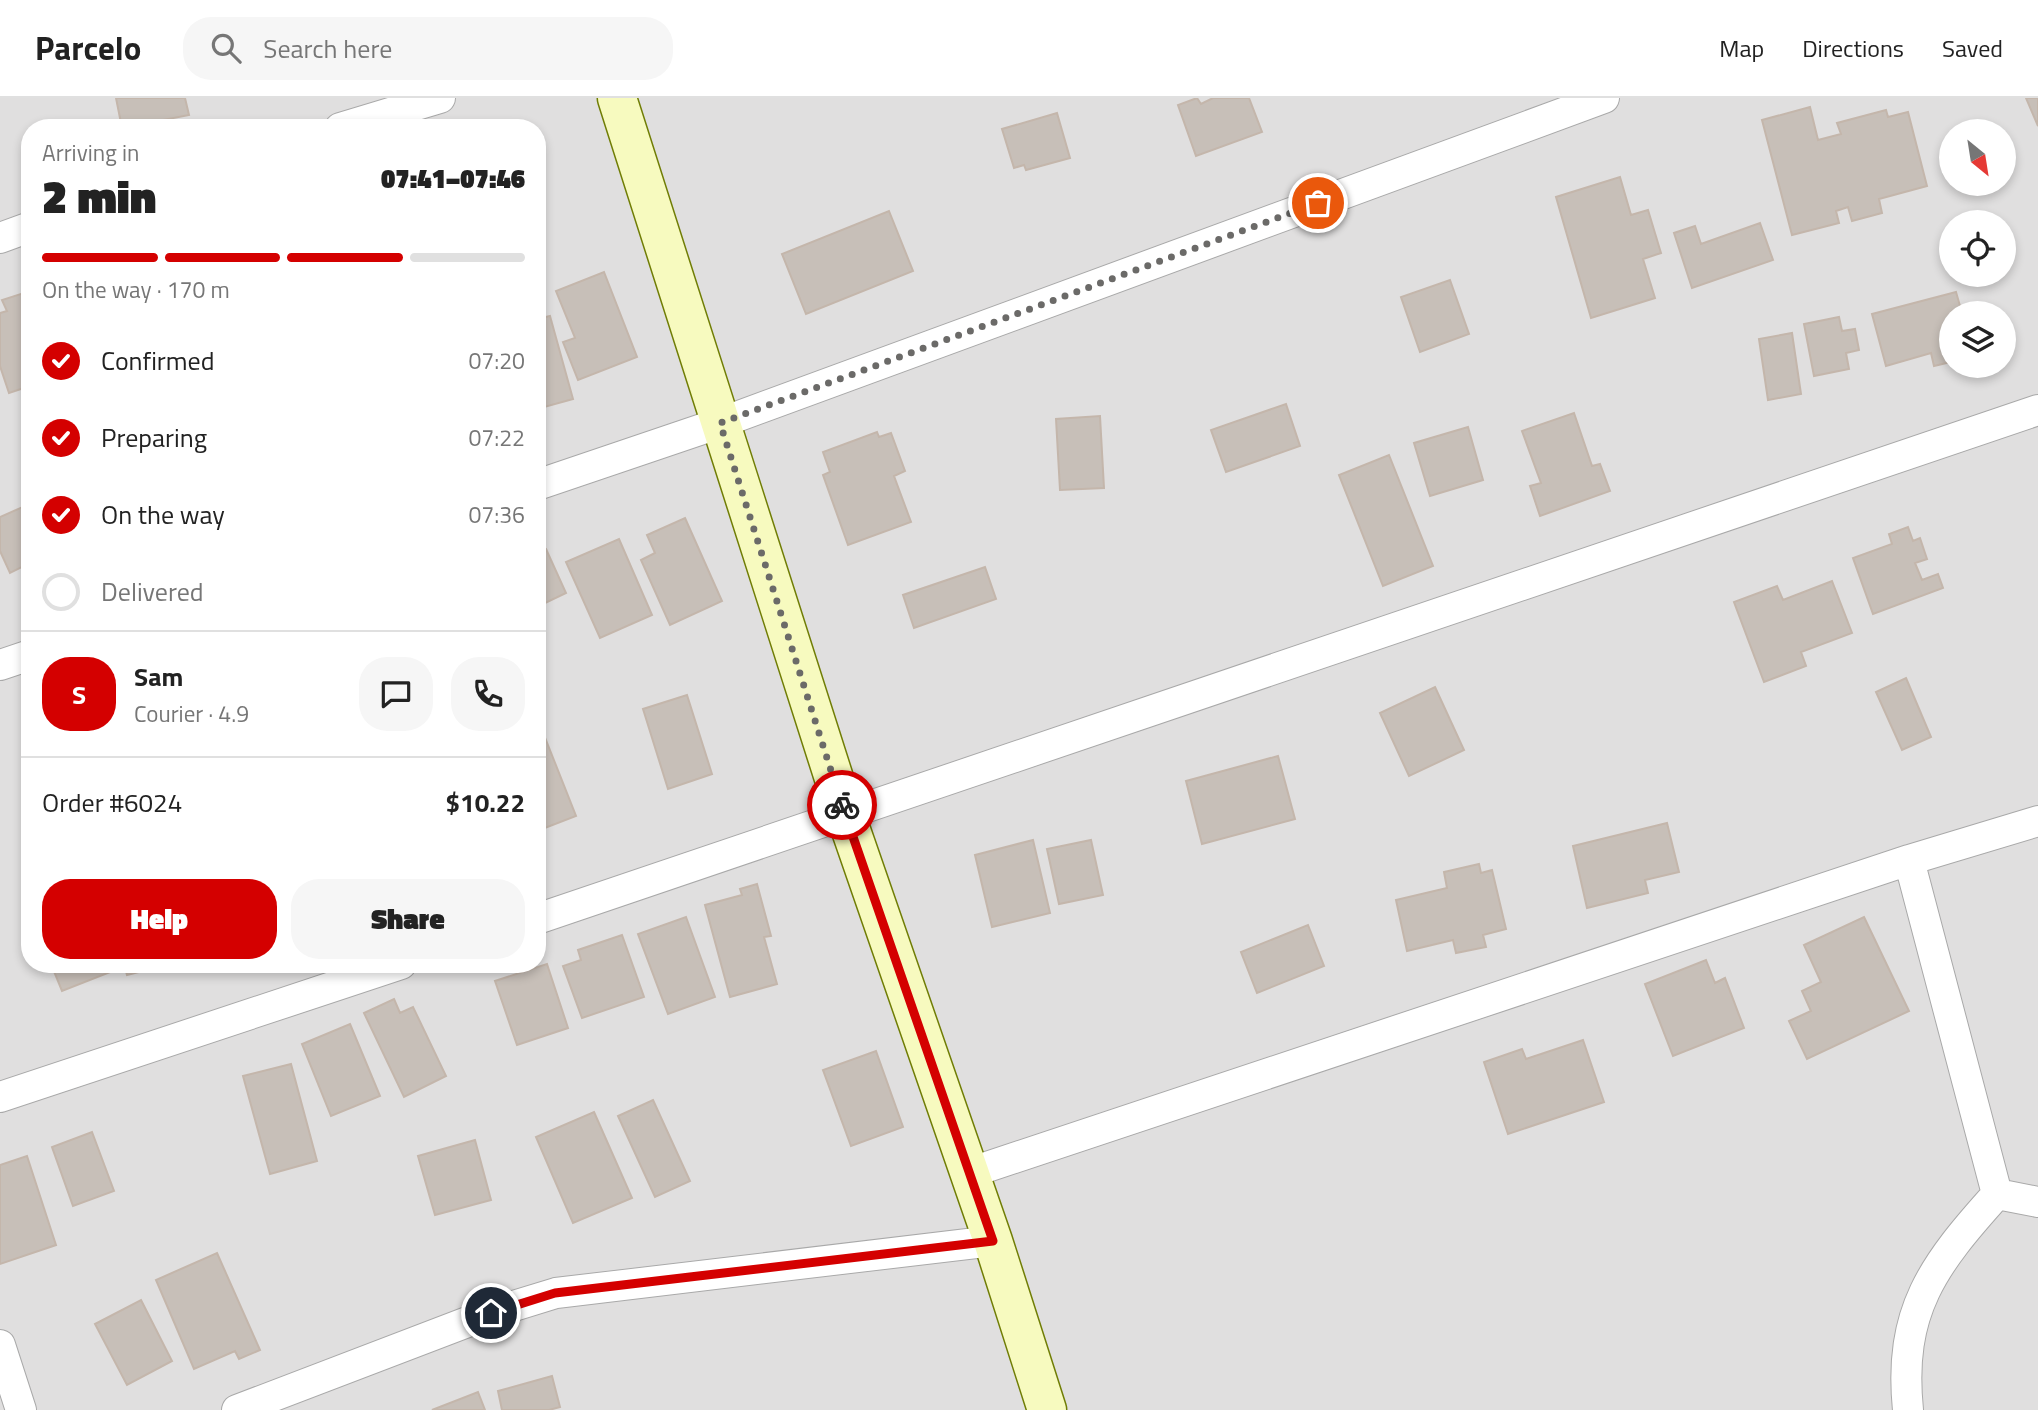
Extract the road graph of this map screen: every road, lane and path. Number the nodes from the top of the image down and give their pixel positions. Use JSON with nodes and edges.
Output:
{"nodes":[{"id":1,"x":440,"y":98,"type":"edge"},
{"id":2,"x":617,"y":98,"type":"edge"},
{"id":3,"x":1605,"y":98,"type":"edge"},
{"id":4,"x":370,"y":119,"type":"edge"},
{"id":5,"x":21,"y":231,"type":"edge"},
{"id":6,"x":0,"y":237,"type":"edge"},
{"id":7,"x":2038,"y":410,"type":"edge"},
{"id":8,"x":720,"y":423,"type":"junction"},
{"id":9,"x":546,"y":482,"type":"edge"},
{"id":10,"x":21,"y":658,"type":"edge"},
{"id":11,"x":0,"y":665,"type":"edge"},
{"id":12,"x":846,"y":816,"type":"junction"},
{"id":13,"x":2038,"y":821,"type":"edge"},
{"id":14,"x":1909,"y":860,"type":"junction"},
{"id":15,"x":546,"y":916,"type":"edge"},
{"id":16,"x":374,"y":973,"type":"edge"},
{"id":17,"x":0,"y":1097,"type":"edge"},
{"id":18,"x":969,"y":1173,"type":"junction"},
{"id":19,"x":1997,"y":1194,"type":"junction"},
{"id":20,"x":2038,"y":1202,"type":"edge"},
{"id":21,"x":993,"y":1241,"type":"junction"},
{"id":22,"x":0,"y":1345,"type":"edge"},
{"id":23,"x":21,"y":1410,"type":"edge"},
{"id":24,"x":237,"y":1410,"type":"edge"},
{"id":25,"x":1047,"y":1410,"type":"edge"},
{"id":26,"x":1908,"y":1410,"type":"edge"}],
"edges":[{"from":1,"to":4,"type":"street"},
{"from":2,"to":8,"type":"street"},
{"from":3,"to":8,"type":"street"},
{"from":5,"to":6,"type":"street"},
{"from":7,"to":12,"type":"street"},
{"from":8,"to":9,"type":"street"},
{"from":8,"to":12,"type":"street"},
{"from":10,"to":11,"type":"street"},
{"from":12,"to":15,"type":"street"},
{"from":12,"to":18,"type":"street"},
{"from":13,"to":14,"type":"street"},
{"from":14,"to":18,"type":"street"},
{"from":14,"to":19,"type":"street"},
{"from":16,"to":17,"type":"street"},
{"from":18,"to":21,"type":"street"},
{"from":19,"to":20,"type":"street"},
{"from":19,"to":26,"type":"street"},
{"from":21,"to":24,"type":"street"},
{"from":21,"to":25,"type":"street"},
{"from":22,"to":23,"type":"street"}]}
